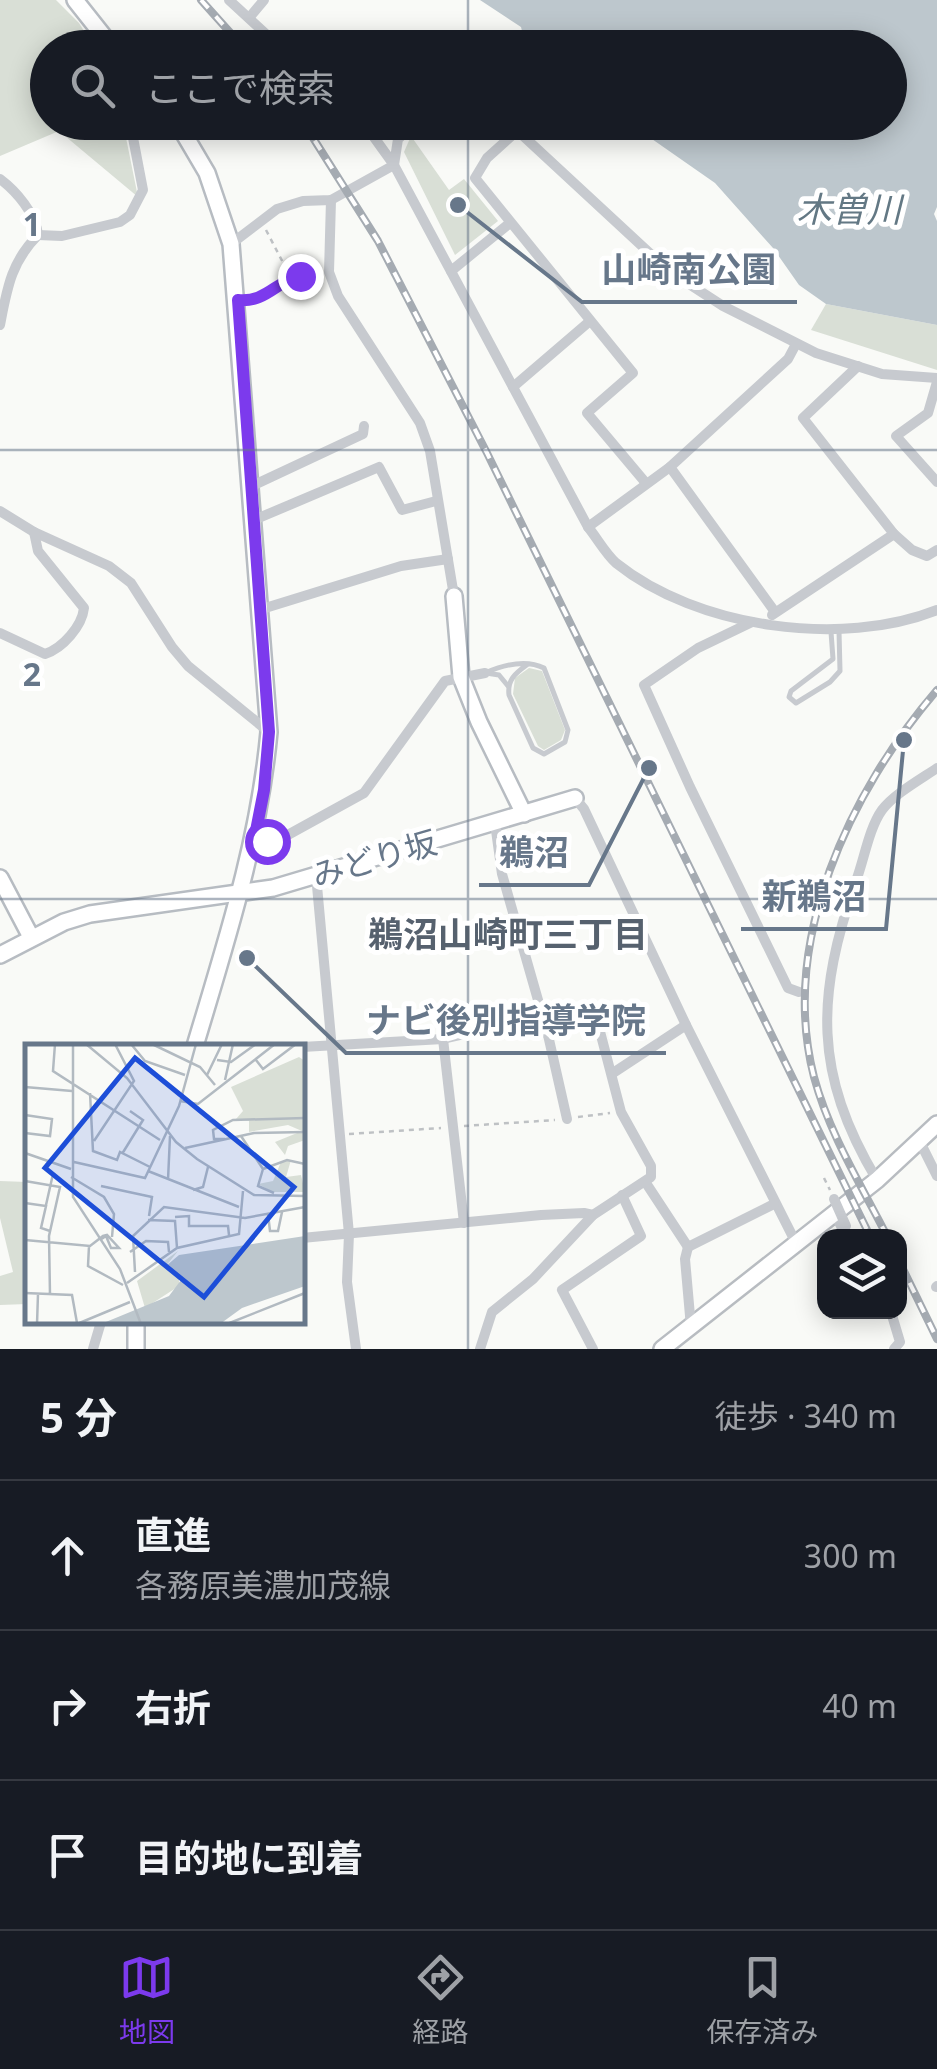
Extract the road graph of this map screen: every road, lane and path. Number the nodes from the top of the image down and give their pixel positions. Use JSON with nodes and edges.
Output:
{"nodes":[{"id":1,"x":75,"y":0,"type":"edge"},
{"id":2,"x":229,"y":0,"type":"edge"},
{"id":3,"x":264,"y":0,"type":"edge"},
{"id":4,"x":249,"y":18,"type":"junction"},
{"id":5,"x":99,"y":30,"type":"edge"},
{"id":6,"x":262,"y":30,"type":"edge"},
{"id":7,"x":133,"y":140,"type":"edge"},
{"id":8,"x":188,"y":140,"type":"edge"},
{"id":9,"x":376,"y":140,"type":"edge"},
{"id":10,"x":398,"y":140,"type":"edge"},
{"id":11,"x":502,"y":140,"type":"edge"},
{"id":12,"x":527,"y":140,"type":"edge"},
{"id":13,"x":394,"y":165,"type":"junction"},
{"id":14,"x":0,"y":179,"type":"edge"},
{"id":15,"x":330,"y":200,"type":"junction"},
{"id":16,"x":260,"y":219,"type":"junction"},
{"id":17,"x":510,"y":223,"type":"junction"},
{"id":18,"x":38,"y":234,"type":"junction"},
{"id":19,"x":230,"y":244,"type":"junction"},
{"id":20,"x":452,"y":271,"type":"junction"},
{"id":21,"x":329,"y":272,"type":"junction"},
{"id":22,"x":290,"y":278,"type":"junction"},
{"id":23,"x":238,"y":300,"type":"junction"},
{"id":24,"x":590,"y":321,"type":"junction"},
{"id":25,"x":0,"y":325,"type":"edge"},
{"id":26,"x":796,"y":344,"type":"junction"},
{"id":27,"x":858,"y":366,"type":"junction"},
{"id":28,"x":937,"y":380,"type":"edge"},
{"id":29,"x":512,"y":387,"type":"junction"},
{"id":30,"x":364,"y":426,"type":"dead end"},
{"id":31,"x":670,"y":466,"type":"junction"},
{"id":32,"x":644,"y":482,"type":"junction"},
{"id":33,"x":937,"y":482,"type":"edge"},
{"id":34,"x":252,"y":486,"type":"junction"},
{"id":35,"x":436,"y":501,"type":"junction"},
{"id":36,"x":0,"y":511,"type":"edge"},
{"id":37,"x":254,"y":520,"type":"junction"},
{"id":38,"x":588,"y":527,"type":"junction"},
{"id":39,"x":34,"y":532,"type":"junction"},
{"id":40,"x":894,"y":534,"type":"junction"},
{"id":41,"x":937,"y":550,"type":"edge"},
{"id":42,"x":448,"y":559,"type":"junction"},
{"id":43,"x":454,"y":596,"type":"joint"},
{"id":44,"x":262,"y":610,"type":"junction"},
{"id":45,"x":937,"y":610,"type":"edge"},
{"id":46,"x":775,"y":612,"type":"junction"},
{"id":47,"x":752,"y":622,"type":"junction"},
{"id":48,"x":766,"y":624,"type":"junction"},
{"id":49,"x":835,"y":631,"type":"junction"},
{"id":50,"x":0,"y":633,"type":"edge"},
{"id":51,"x":528,"y":664,"type":"junction"},
{"id":52,"x":485,"y":673,"type":"junction"},
{"id":53,"x":462,"y":676,"type":"junction"},
{"id":54,"x":508,"y":686,"type":"junction"},
{"id":55,"x":269,"y":732,"type":"junction"},
{"id":56,"x":937,"y":768,"type":"edge"},
{"id":57,"x":575,"y":798,"type":"joint"},
{"id":58,"x":524,"y":814,"type":"junction"},
{"id":59,"x":495,"y":823,"type":"junction"},
{"id":60,"x":254,"y":841,"type":"junction"},
{"id":61,"x":316,"y":875,"type":"junction"},
{"id":62,"x":0,"y":878,"type":"edge"},
{"id":63,"x":241,"y":893,"type":"junction"},
{"id":64,"x":31,"y":938,"type":"junction"},
{"id":65,"x":0,"y":955,"type":"edge"},
{"id":66,"x":798,"y":992,"type":"dead end"},
{"id":67,"x":542,"y":1016,"type":"junction"},
{"id":68,"x":686,"y":1025,"type":"junction"},
{"id":69,"x":548,"y":1035,"type":"junction"},
{"id":70,"x":443,"y":1038,"type":"junction"},
{"id":71,"x":197,"y":1044,"type":"edge"},
{"id":72,"x":333,"y":1044,"type":"junction"},
{"id":73,"x":305,"y":1047,"type":"edge"},
{"id":74,"x":612,"y":1073,"type":"junction"},
{"id":75,"x":622,"y":1112,"type":"junction"},
{"id":76,"x":566,"y":1119,"type":"junction"},
{"id":77,"x":937,"y":1124,"type":"edge"},
{"id":78,"x":452,"y":1127,"type":"junction"},
{"id":79,"x":339,"y":1134,"type":"junction"},
{"id":80,"x":920,"y":1142,"type":"junction"},
{"id":81,"x":937,"y":1176,"type":"edge"},
{"id":82,"x":877,"y":1180,"type":"junction"},
{"id":83,"x":646,"y":1183,"type":"junction"},
{"id":84,"x":622,"y":1195,"type":"junction"},
{"id":85,"x":774,"y":1204,"type":"junction"},
{"id":86,"x":593,"y":1215,"type":"junction"},
{"id":87,"x":840,"y":1219,"type":"edge"},
{"id":88,"x":464,"y":1223,"type":"junction"},
{"id":89,"x":349,"y":1234,"type":"junction"},
{"id":90,"x":305,"y":1238,"type":"edge"},
{"id":91,"x":796,"y":1242,"type":"junction"},
{"id":92,"x":688,"y":1247,"type":"junction"},
{"id":93,"x":892,"y":1319,"type":"edge"},
{"id":94,"x":101,"y":1324,"type":"edge"},
{"id":95,"x":691,"y":1326,"type":"junction"},
{"id":96,"x":93,"y":1349,"type":"edge"},
{"id":97,"x":356,"y":1349,"type":"edge"},
{"id":98,"x":480,"y":1349,"type":"edge"},
{"id":99,"x":593,"y":1349,"type":"edge"},
{"id":100,"x":662,"y":1349,"type":"edge"},
{"id":101,"x":894,"y":1349,"type":"edge"}],
"edges":[{"from":1,"to":5,"type":"main road"},
{"from":2,"to":4,"type":"street"},
{"from":3,"to":4,"type":"street"},
{"from":4,"to":6,"type":"street"},
{"from":7,"to":18,"type":"street"},
{"from":8,"to":19,"type":"main road"},
{"from":9,"to":13,"type":"street"},
{"from":10,"to":13,"type":"street"},
{"from":11,"to":17,"type":"street"},
{"from":12,"to":26,"type":"street"},
{"from":13,"to":15,"type":"street"},
{"from":13,"to":20,"type":"street"},
{"from":14,"to":18,"type":"street"},
{"from":15,"to":16,"type":"street"},
{"from":15,"to":21,"type":"street"},
{"from":16,"to":19,"type":"street"},
{"from":16,"to":22,"type":"path"},
{"from":17,"to":20,"type":"street"},
{"from":17,"to":24,"type":"street"},
{"from":18,"to":25,"type":"street"},
{"from":19,"to":23,"type":"main road"},
{"from":20,"to":29,"type":"street"},
{"from":21,"to":22,"type":"path"},
{"from":21,"to":35,"type":"street"},
{"from":22,"to":23,"type":"path"},
{"from":23,"to":34,"type":"main road"},
{"from":24,"to":29,"type":"street"},
{"from":24,"to":32,"type":"street"},
{"from":26,"to":27,"type":"street"},
{"from":26,"to":31,"type":"street"},
{"from":27,"to":28,"type":"street"},
{"from":27,"to":40,"type":"street"},
{"from":28,"to":33,"type":"street"},
{"from":29,"to":38,"type":"street"},
{"from":30,"to":34,"type":"street"},
{"from":31,"to":32,"type":"street"},
{"from":31,"to":46,"type":"street"},
{"from":32,"to":38,"type":"street"},
{"from":34,"to":37,"type":"main road"},
{"from":35,"to":37,"type":"street"},
{"from":35,"to":42,"type":"street"},
{"from":36,"to":39,"type":"street"},
{"from":37,"to":44,"type":"main road"},
{"from":38,"to":47,"type":"street"},
{"from":39,"to":50,"type":"street"},
{"from":39,"to":55,"type":"street"},
{"from":40,"to":41,"type":"street"},
{"from":40,"to":46,"type":"street"},
{"from":42,"to":43,"type":"street"},
{"from":42,"to":44,"type":"street"},
{"from":43,"to":53,"type":"main road"},
{"from":44,"to":55,"type":"main road"},
{"from":45,"to":49,"type":"street"},
{"from":46,"to":48,"type":"street"},
{"from":47,"to":48,"type":"street"},
{"from":47,"to":66,"type":"street"},
{"from":48,"to":49,"type":"street"},
{"from":49,"to":49,"type":"lane"},
{"from":51,"to":52,"type":"lane"},
{"from":51,"to":54,"type":"lane"},
{"from":51,"to":54,"type":"lane"},
{"from":52,"to":53,"type":"street"},
{"from":52,"to":54,"type":"lane"},
{"from":53,"to":58,"type":"main road"},
{"from":53,"to":60,"type":"street"},
{"from":55,"to":60,"type":"main road"},
{"from":56,"to":82,"type":"street"},
{"from":57,"to":58,"type":"main road","name":"みどり坂"},
{"from":57,"to":68,"type":"street"},
{"from":58,"to":59,"type":"main road","name":"みどり坂"},
{"from":59,"to":61,"type":"main road","name":"みどり坂"},
{"from":59,"to":67,"type":"street"},
{"from":60,"to":63,"type":"main road"},
{"from":61,"to":63,"type":"main road","name":"みどり坂"},
{"from":61,"to":72,"type":"street"},
{"from":62,"to":64,"type":"main road"},
{"from":63,"to":64,"type":"main road","name":"みどり坂"},
{"from":63,"to":71,"type":"main road"},
{"from":64,"to":65,"type":"main road","name":"みどり坂"},
{"from":67,"to":69,"type":"street"},
{"from":67,"to":70,"type":"street"},
{"from":68,"to":74,"type":"street"},
{"from":68,"to":85,"type":"street"},
{"from":69,"to":74,"type":"street"},
{"from":69,"to":76,"type":"street"},
{"from":70,"to":72,"type":"street"},
{"from":70,"to":78,"type":"street"},
{"from":72,"to":73,"type":"street"},
{"from":72,"to":79,"type":"street"},
{"from":74,"to":75,"type":"street"},
{"from":75,"to":76,"type":"path"},
{"from":75,"to":83,"type":"street"},
{"from":76,"to":78,"type":"path"},
{"from":77,"to":80,"type":"main road"},
{"from":78,"to":79,"type":"path"},
{"from":78,"to":88,"type":"street"},
{"from":79,"to":89,"type":"street"},
{"from":80,"to":81,"type":"street"},
{"from":80,"to":82,"type":"main road"},
{"from":82,"to":87,"type":"main road"},
{"from":83,"to":84,"type":"street"},
{"from":83,"to":92,"type":"street"},
{"from":84,"to":86,"type":"street"},
{"from":84,"to":99,"type":"street"},
{"from":85,"to":91,"type":"street"},
{"from":85,"to":92,"type":"street"},
{"from":86,"to":88,"type":"street"},
{"from":86,"to":98,"type":"street"},
{"from":87,"to":91,"type":"main road"},
{"from":88,"to":89,"type":"street"},
{"from":89,"to":90,"type":"street"},
{"from":89,"to":97,"type":"street"},
{"from":91,"to":95,"type":"main road"},
{"from":92,"to":95,"type":"street"},
{"from":93,"to":101,"type":"street"},
{"from":94,"to":96,"type":"street"},
{"from":95,"to":100,"type":"main road"}]}
